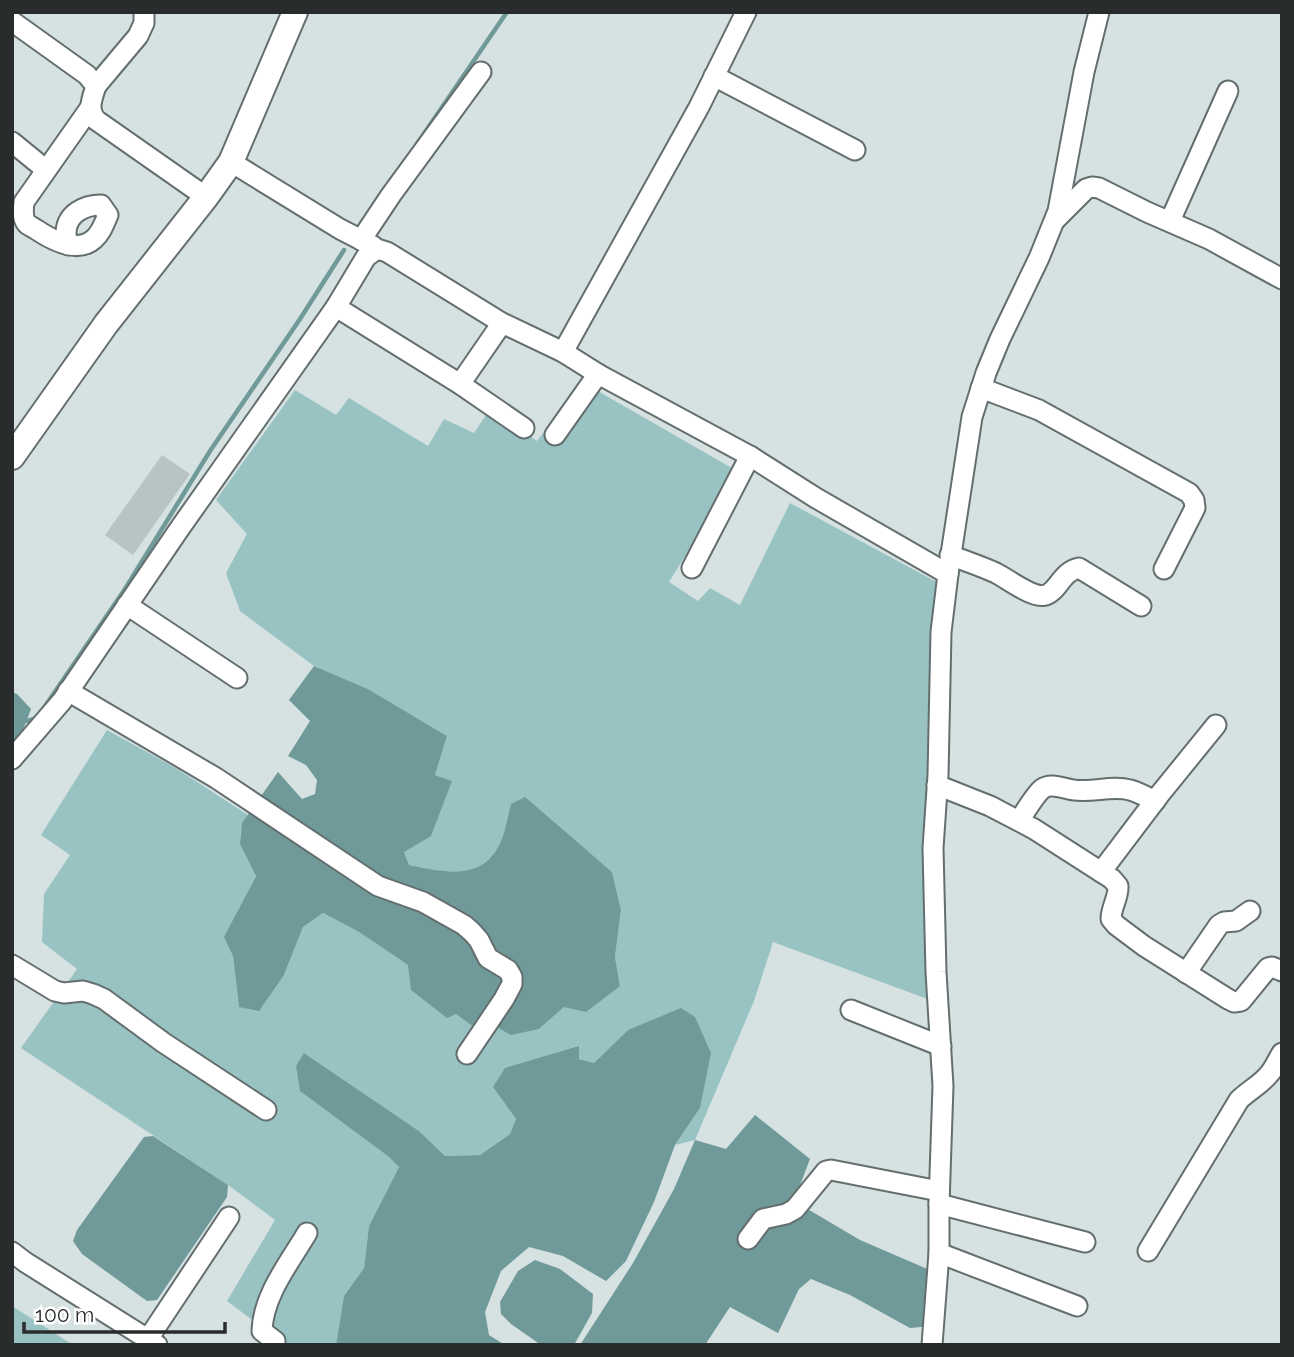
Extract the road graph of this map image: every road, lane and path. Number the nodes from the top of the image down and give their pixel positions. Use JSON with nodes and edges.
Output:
{"nodes":[{"id":1,"x":144,"y":12,"type":"edge"},
{"id":2,"x":295,"y":12,"type":"edge"},
{"id":3,"x":746,"y":12,"type":"edge"},
{"id":4,"x":1099,"y":12,"type":"edge"},
{"id":5,"x":13,"y":22,"type":"edge"},
{"id":6,"x":481,"y":72,"type":"dead end"},
{"id":7,"x":714,"y":76,"type":"junction"},
{"id":8,"x":96,"y":86,"type":"junction"},
{"id":9,"x":1228,"y":92,"type":"dead end"},
{"id":10,"x":90,"y":108,"type":"junction"},
{"id":11,"x":12,"y":142,"type":"edge"},
{"id":12,"x":855,"y":150,"type":"dead end"},
{"id":13,"x":231,"y":162,"type":"junction"},
{"id":14,"x":46,"y":169,"type":"junction"},
{"id":15,"x":206,"y":197,"type":"junction"},
{"id":16,"x":1055,"y":220,"type":"junction"},
{"id":17,"x":1170,"y":221,"type":"junction"},
{"id":18,"x":369,"y":244,"type":"junction"},
{"id":19,"x":68,"y":245,"type":"dead end"},
{"id":20,"x":1282,"y":279,"type":"edge"},
{"id":21,"x":336,"y":307,"type":"junction"},
{"id":22,"x":502,"y":323,"type":"junction"},
{"id":23,"x":563,"y":352,"type":"junction"},
{"id":24,"x":598,"y":374,"type":"junction"},
{"id":25,"x":460,"y":384,"type":"junction"},
{"id":26,"x":981,"y":388,"type":"junction"},
{"id":27,"x":524,"y":428,"type":"dead end"},
{"id":28,"x":555,"y":435,"type":"dead end"},
{"id":29,"x":750,"y":456,"type":"junction"},
{"id":30,"x":12,"y":457,"type":"edge"},
{"id":31,"x":949,"y":565,"type":"junction"},
{"id":32,"x":692,"y":568,"type":"dead end"},
{"id":33,"x":1164,"y":569,"type":"dead end"},
{"id":34,"x":127,"y":606,"type":"junction"},
{"id":35,"x":1141,"y":606,"type":"dead end"},
{"id":36,"x":237,"y":678,"type":"dead end"},
{"id":37,"x":68,"y":691,"type":"junction"},
{"id":38,"x":1216,"y":725,"type":"dead end"},
{"id":39,"x":12,"y":759,"type":"edge"},
{"id":40,"x":937,"y":785,"type":"junction"},
{"id":41,"x":1155,"y":801,"type":"junction"},
{"id":42,"x":1019,"y":821,"type":"junction"},
{"id":43,"x":1101,"y":872,"type":"junction"},
{"id":44,"x":1250,"y":911,"type":"dead end"},
{"id":45,"x":12,"y":965,"type":"edge"},
{"id":46,"x":1282,"y":971,"type":"edge"},
{"id":47,"x":1186,"y":973,"type":"junction"},
{"id":48,"x":851,"y":1010,"type":"dead end"},
{"id":49,"x":941,"y":1046,"type":"junction"},
{"id":50,"x":1282,"y":1053,"type":"edge"},
{"id":51,"x":467,"y":1054,"type":"dead end"},
{"id":52,"x":266,"y":1110,"type":"dead end"},
{"id":53,"x":939,"y":1198,"type":"junction"},
{"id":54,"x":229,"y":1217,"type":"dead end"},
{"id":55,"x":307,"y":1233,"type":"dead end"},
{"id":56,"x":748,"y":1239,"type":"dead end"},
{"id":57,"x":1086,"y":1242,"type":"dead end"},
{"id":58,"x":1148,"y":1251,"type":"dead end"},
{"id":59,"x":12,"y":1252,"type":"edge"},
{"id":60,"x":939,"y":1253,"type":"junction"},
{"id":61,"x":1077,"y":1306,"type":"dead end"},
{"id":62,"x":153,"y":1342,"type":"edge"},
{"id":63,"x":275,"y":1345,"type":"edge"},
{"id":64,"x":932,"y":1345,"type":"edge"}],
"edges":[{"from":1,"to":8,"type":"street"},
{"from":2,"to":13,"type":"main road"},
{"from":3,"to":7,"type":"street"},
{"from":4,"to":16,"type":"street"},
{"from":5,"to":8,"type":"street"},
{"from":6,"to":18,"type":"street"},
{"from":7,"to":12,"type":"street"},
{"from":7,"to":23,"type":"street"},
{"from":8,"to":10,"type":"street"},
{"from":9,"to":17,"type":"street"},
{"from":10,"to":14,"type":"street"},
{"from":10,"to":15,"type":"street"},
{"from":11,"to":14,"type":"street"},
{"from":13,"to":15,"type":"main road"},
{"from":13,"to":18,"type":"street"},
{"from":14,"to":19,"type":"street"},
{"from":15,"to":30,"type":"main road"},
{"from":16,"to":17,"type":"street"},
{"from":16,"to":26,"type":"street"},
{"from":17,"to":20,"type":"street"},
{"from":18,"to":21,"type":"street"},
{"from":18,"to":22,"type":"street"},
{"from":21,"to":25,"type":"street"},
{"from":21,"to":34,"type":"street"},
{"from":22,"to":23,"type":"street"},
{"from":22,"to":25,"type":"street"},
{"from":23,"to":24,"type":"street"},
{"from":24,"to":28,"type":"street"},
{"from":24,"to":29,"type":"street"},
{"from":25,"to":27,"type":"street"},
{"from":26,"to":31,"type":"street"},
{"from":26,"to":33,"type":"street"},
{"from":29,"to":31,"type":"street"},
{"from":29,"to":32,"type":"street"},
{"from":31,"to":35,"type":"street"},
{"from":31,"to":40,"type":"street"},
{"from":34,"to":36,"type":"street"},
{"from":34,"to":37,"type":"street"},
{"from":37,"to":39,"type":"street"},
{"from":37,"to":51,"type":"street"},
{"from":38,"to":41,"type":"street"},
{"from":40,"to":42,"type":"street"},
{"from":40,"to":49,"type":"street"},
{"from":41,"to":42,"type":"street"},
{"from":41,"to":43,"type":"street"},
{"from":42,"to":43,"type":"street"},
{"from":43,"to":47,"type":"street"},
{"from":44,"to":47,"type":"street"},
{"from":45,"to":52,"type":"street"},
{"from":46,"to":47,"type":"street"},
{"from":48,"to":49,"type":"street"},
{"from":49,"to":53,"type":"street"},
{"from":50,"to":58,"type":"street"},
{"from":53,"to":56,"type":"street"},
{"from":53,"to":57,"type":"street"},
{"from":53,"to":60,"type":"street"},
{"from":54,"to":62,"type":"street"},
{"from":55,"to":63,"type":"street"},
{"from":59,"to":62,"type":"street"},
{"from":60,"to":61,"type":"street"},
{"from":60,"to":64,"type":"street"}]}
